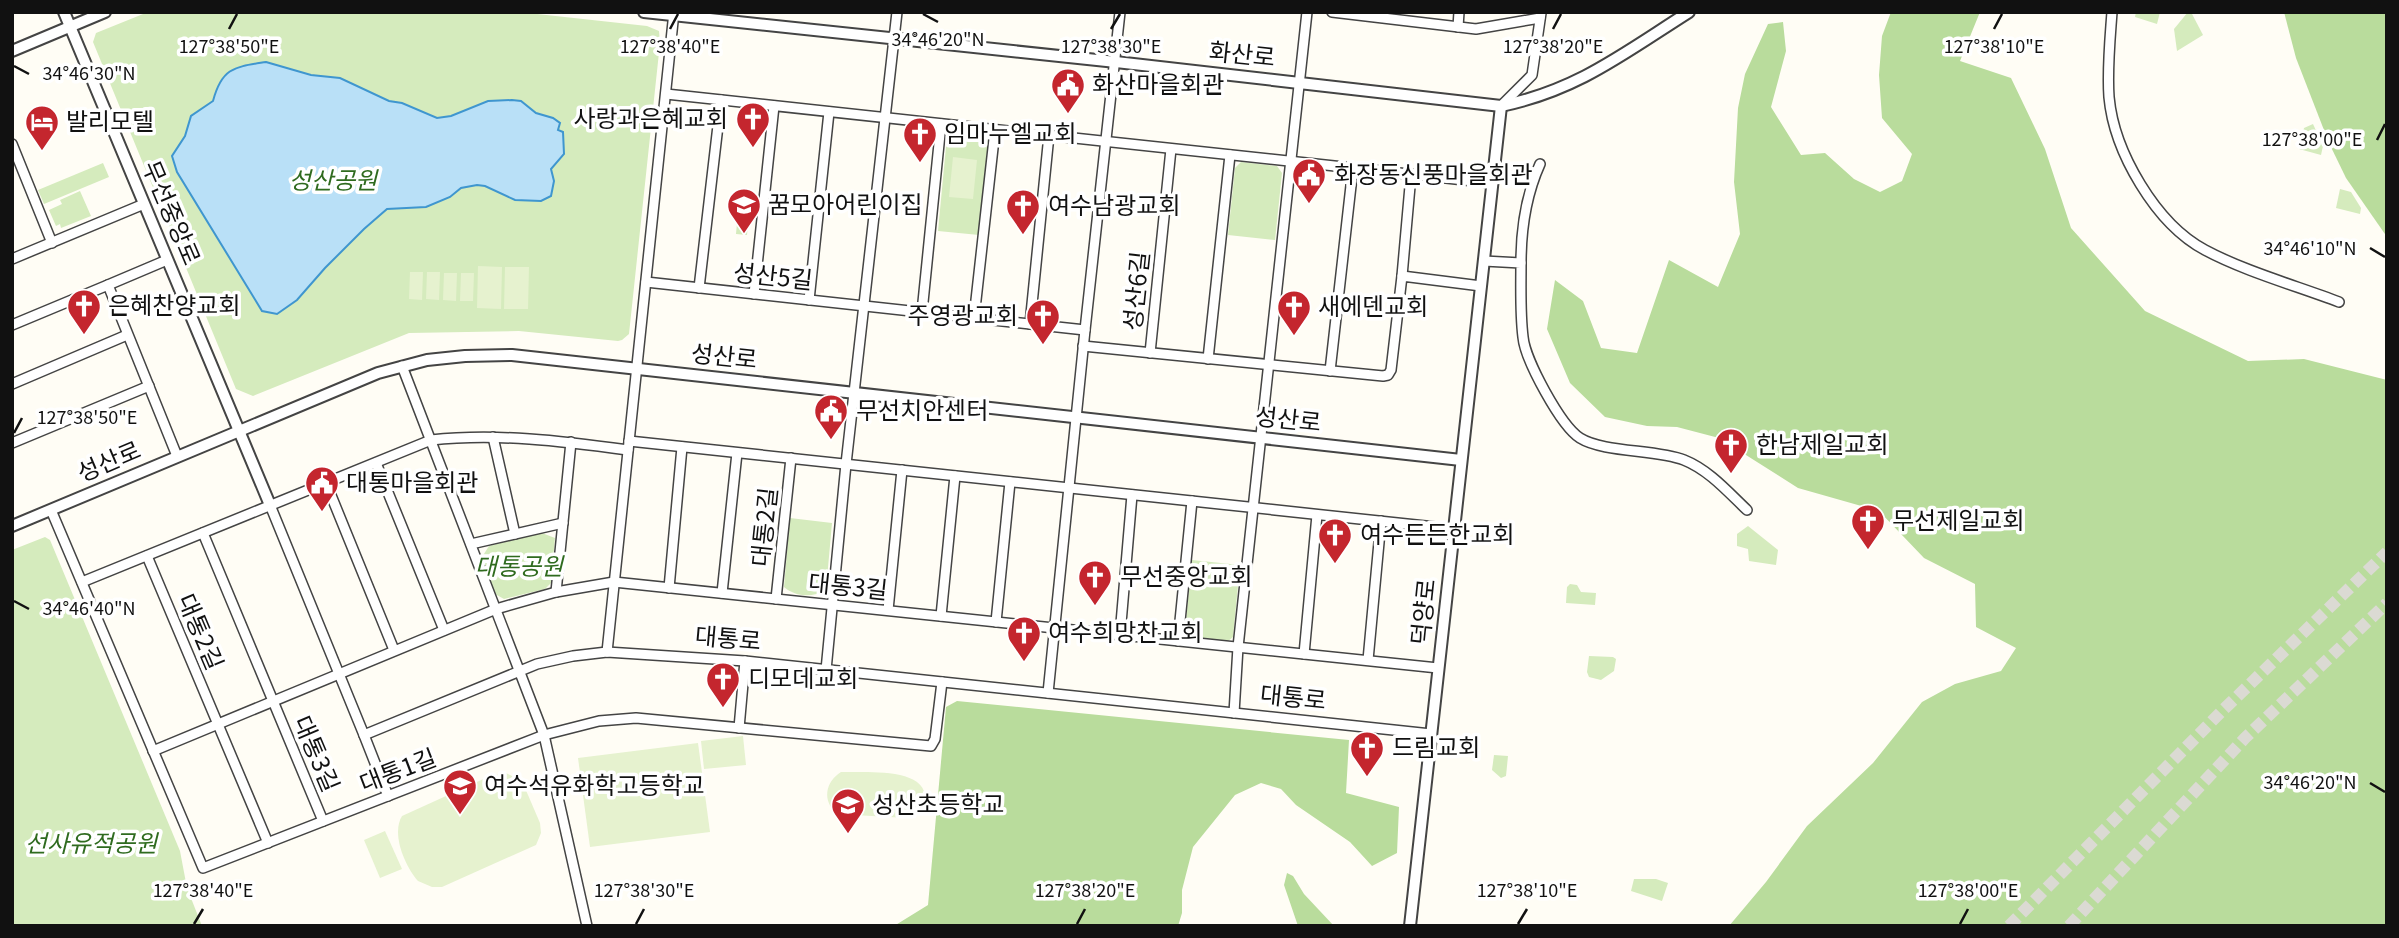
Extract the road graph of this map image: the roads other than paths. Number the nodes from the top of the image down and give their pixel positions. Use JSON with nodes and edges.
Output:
{"nodes":[{"id":1,"x":64,"y":12,"type":"edge"},
{"id":2,"x":105,"y":12,"type":"edge"},
{"id":3,"x":644,"y":12,"type":"edge"},
{"id":4,"x":897,"y":12,"type":"edge"},
{"id":5,"x":1121,"y":12,"type":"edge"},
{"id":6,"x":1307,"y":12,"type":"edge"},
{"id":7,"x":1332,"y":12,"type":"edge"},
{"id":8,"x":1459,"y":12,"type":"edge"},
{"id":9,"x":1689,"y":12,"type":"edge"},
{"id":10,"x":2112,"y":12,"type":"edge"},
{"id":11,"x":674,"y":14,"type":"edge"},
{"id":12,"x":1359,"y":14,"type":"edge"},
{"id":13,"x":1541,"y":15,"type":"edge"},
{"id":14,"x":1408,"y":17,"type":"edge"},
{"id":15,"x":71,"y":27,"type":"junction"},
{"id":16,"x":1458,"y":27,"type":"junction"},
{"id":17,"x":894,"y":40,"type":"junction"},
{"id":18,"x":12,"y":51,"type":"edge"},
{"id":19,"x":1116,"y":62,"type":"junction"},
{"id":20,"x":1300,"y":83,"type":"junction"},
{"id":21,"x":666,"y":94,"type":"junction"},
{"id":22,"x":721,"y":100,"type":"junction"},
{"id":23,"x":774,"y":106,"type":"junction"},
{"id":24,"x":1501,"y":106,"type":"junction"},
{"id":25,"x":830,"y":111,"type":"junction"},
{"id":26,"x":886,"y":118,"type":"junction"},
{"id":27,"x":942,"y":124,"type":"junction"},
{"id":28,"x":995,"y":130,"type":"junction"},
{"id":29,"x":1049,"y":135,"type":"junction"},
{"id":30,"x":1107,"y":142,"type":"junction"},
{"id":31,"x":12,"y":144,"type":"edge"},
{"id":32,"x":1171,"y":149,"type":"junction"},
{"id":33,"x":1230,"y":155,"type":"junction"},
{"id":34,"x":15,"y":160,"type":"edge"},
{"id":35,"x":1292,"y":162,"type":"junction"},
{"id":36,"x":1540,"y":163,"type":"dead end"},
{"id":37,"x":1353,"y":168,"type":"junction"},
{"id":38,"x":1411,"y":174,"type":"junction"},
{"id":39,"x":1492,"y":183,"type":"junction"},
{"id":40,"x":144,"y":204,"type":"junction"},
{"id":41,"x":52,"y":243,"type":"junction"},
{"id":42,"x":12,"y":259,"type":"edge"},
{"id":43,"x":167,"y":260,"type":"junction"},
{"id":44,"x":1483,"y":261,"type":"junction"},
{"id":45,"x":1521,"y":263,"type":"junction"},
{"id":46,"x":1402,"y":275,"type":"junction"},
{"id":47,"x":646,"y":282,"type":"junction"},
{"id":48,"x":108,"y":285,"type":"junction"},
{"id":49,"x":1481,"y":286,"type":"junction"},
{"id":50,"x":699,"y":288,"type":"junction"},
{"id":51,"x":754,"y":294,"type":"junction"},
{"id":52,"x":809,"y":300,"type":"junction"},
{"id":53,"x":2339,"y":302,"type":"dead end"},
{"id":54,"x":864,"y":306,"type":"junction"},
{"id":55,"x":922,"y":312,"type":"junction"},
{"id":56,"x":974,"y":318,"type":"junction"},
{"id":57,"x":1030,"y":324,"type":"junction"},
{"id":58,"x":12,"y":325,"type":"edge"},
{"id":59,"x":1085,"y":330,"type":"junction"},
{"id":60,"x":127,"y":335,"type":"junction"},
{"id":61,"x":1083,"y":346,"type":"junction"},
{"id":62,"x":1150,"y":353,"type":"junction"},
{"id":63,"x":1208,"y":359,"type":"junction"},
{"id":64,"x":1269,"y":365,"type":"junction"},
{"id":65,"x":402,"y":366,"type":"junction"},
{"id":66,"x":637,"y":369,"type":"junction"},
{"id":67,"x":1330,"y":371,"type":"junction"},
{"id":68,"x":12,"y":384,"type":"edge"},
{"id":69,"x":149,"y":386,"type":"junction"},
{"id":70,"x":855,"y":393,"type":"junction"},
{"id":71,"x":1076,"y":418,"type":"junction"},
{"id":72,"x":239,"y":430,"type":"junction"},
{"id":73,"x":493,"y":437,"type":"junction"},
{"id":74,"x":1261,"y":438,"type":"junction"},
{"id":75,"x":430,"y":440,"type":"junction"},
{"id":76,"x":571,"y":442,"type":"junction"},
{"id":77,"x":12,"y":443,"type":"edge"},
{"id":78,"x":629,"y":445,"type":"junction"},
{"id":79,"x":682,"y":447,"type":"junction"},
{"id":80,"x":737,"y":453,"type":"junction"},
{"id":81,"x":177,"y":456,"type":"junction"},
{"id":82,"x":791,"y":458,"type":"junction"},
{"id":83,"x":1461,"y":460,"type":"junction"},
{"id":84,"x":376,"y":463,"type":"junction"},
{"id":85,"x":846,"y":464,"type":"junction"},
{"id":86,"x":902,"y":470,"type":"junction"},
{"id":87,"x":955,"y":476,"type":"junction"},
{"id":88,"x":1010,"y":482,"type":"junction"},
{"id":89,"x":327,"y":483,"type":"junction"},
{"id":90,"x":1070,"y":488,"type":"junction"},
{"id":91,"x":1132,"y":495,"type":"junction"},
{"id":92,"x":1192,"y":501,"type":"junction"},
{"id":93,"x":270,"y":505,"type":"junction"},
{"id":94,"x":1254,"y":508,"type":"junction"},
{"id":95,"x":51,"y":510,"type":"junction"},
{"id":96,"x":1747,"y":510,"type":"dead end"},
{"id":97,"x":1317,"y":514,"type":"junction"},
{"id":98,"x":1381,"y":522,"type":"junction"},
{"id":99,"x":563,"y":523,"type":"junction"},
{"id":100,"x":12,"y":526,"type":"edge"},
{"id":101,"x":1454,"y":529,"type":"junction"},
{"id":102,"x":203,"y":533,"type":"junction"},
{"id":103,"x":516,"y":534,"type":"junction"},
{"id":104,"x":471,"y":544,"type":"junction"},
{"id":105,"x":147,"y":555,"type":"junction"},
{"id":106,"x":82,"y":582,"type":"junction"},
{"id":107,"x":614,"y":582,"type":"junction"},
{"id":108,"x":669,"y":588,"type":"junction"},
{"id":109,"x":556,"y":592,"type":"junction"},
{"id":110,"x":722,"y":593,"type":"junction"},
{"id":111,"x":776,"y":599,"type":"junction"},
{"id":112,"x":831,"y":605,"type":"junction"},
{"id":113,"x":496,"y":609,"type":"junction"},
{"id":114,"x":888,"y":610,"type":"junction"},
{"id":115,"x":941,"y":616,"type":"junction"},
{"id":116,"x":996,"y":622,"type":"junction"},
{"id":117,"x":1053,"y":628,"type":"junction"},
{"id":118,"x":444,"y":630,"type":"junction"},
{"id":119,"x":1120,"y":635,"type":"junction"},
{"id":120,"x":1178,"y":641,"type":"junction"},
{"id":121,"x":1238,"y":647,"type":"junction"},
{"id":122,"x":394,"y":650,"type":"junction"},
{"id":123,"x":607,"y":652,"type":"junction"},
{"id":124,"x":1304,"y":654,"type":"junction"},
{"id":125,"x":1368,"y":660,"type":"junction"},
{"id":126,"x":745,"y":661,"type":"junction"},
{"id":127,"x":1438,"y":668,"type":"junction"},
{"id":128,"x":826,"y":670,"type":"junction"},
{"id":129,"x":520,"y":671,"type":"junction"},
{"id":130,"x":340,"y":673,"type":"junction"},
{"id":131,"x":942,"y":682,"type":"junction"},
{"id":132,"x":1048,"y":693,"type":"junction"},
{"id":133,"x":273,"y":701,"type":"junction"},
{"id":134,"x":1234,"y":713,"type":"junction"},
{"id":135,"x":217,"y":724,"type":"junction"},
{"id":136,"x":739,"y":728,"type":"junction"},
{"id":137,"x":1431,"y":734,"type":"junction"},
{"id":138,"x":544,"y":735,"type":"junction"},
{"id":139,"x":364,"y":736,"type":"junction"},
{"id":140,"x":153,"y":751,"type":"junction"},
{"id":141,"x":388,"y":796,"type":"junction"},
{"id":142,"x":323,"y":821,"type":"junction"},
{"id":143,"x":268,"y":843,"type":"junction"},
{"id":144,"x":587,"y":926,"type":"edge"},
{"id":145,"x":1410,"y":926,"type":"edge"}],
"edges":[{"from":1,"to":15,"type":"street","name":"무선중앙로"},
{"from":2,"to":15,"type":"street"},
{"from":3,"to":11,"type":"street","name":"화산로"},
{"from":4,"to":17,"type":"street"},
{"from":5,"to":19,"type":"street","name":"성산6길"},
{"from":6,"to":20,"type":"street"},
{"from":7,"to":12,"type":"street"},
{"from":8,"to":16,"type":"street"},
{"from":9,"to":24,"type":"street"},
{"from":10,"to":53,"type":"street"},
{"from":11,"to":17,"type":"street","name":"화산로"},
{"from":11,"to":21,"type":"street"},
{"from":12,"to":14,"type":"street"},
{"from":13,"to":16,"type":"street"},
{"from":13,"to":24,"type":"street"},
{"from":14,"to":16,"type":"street"},
{"from":15,"to":18,"type":"street"},
{"from":15,"to":40,"type":"street","name":"무선중앙로"},
{"from":17,"to":19,"type":"street","name":"화산로"},
{"from":17,"to":26,"type":"street"},
{"from":19,"to":20,"type":"street","name":"화산로"},
{"from":19,"to":30,"type":"street","name":"성산6길"},
{"from":20,"to":24,"type":"street","name":"화산로"},
{"from":20,"to":35,"type":"street"},
{"from":21,"to":22,"type":"street"},
{"from":21,"to":47,"type":"street"},
{"from":22,"to":23,"type":"street"},
{"from":22,"to":50,"type":"street"},
{"from":23,"to":25,"type":"street"},
{"from":23,"to":51,"type":"street"},
{"from":24,"to":39,"type":"street","name":"덕양로"},
{"from":25,"to":26,"type":"street"},
{"from":25,"to":52,"type":"street"},
{"from":26,"to":27,"type":"street"},
{"from":26,"to":54,"type":"street"},
{"from":27,"to":28,"type":"street"},
{"from":27,"to":55,"type":"street"},
{"from":28,"to":29,"type":"street"},
{"from":28,"to":56,"type":"street"},
{"from":29,"to":30,"type":"street"},
{"from":29,"to":57,"type":"street"},
{"from":30,"to":32,"type":"street"},
{"from":30,"to":59,"type":"street","name":"성산6길"},
{"from":31,"to":34,"type":"street"},
{"from":32,"to":33,"type":"street"},
{"from":32,"to":62,"type":"street","name":"성산6길"},
{"from":33,"to":35,"type":"street"},
{"from":33,"to":63,"type":"street"},
{"from":34,"to":41,"type":"street"},
{"from":35,"to":37,"type":"street"},
{"from":35,"to":64,"type":"street"},
{"from":36,"to":45,"type":"street"},
{"from":37,"to":38,"type":"street"},
{"from":37,"to":67,"type":"street"},
{"from":38,"to":39,"type":"street"},
{"from":38,"to":46,"type":"street"},
{"from":39,"to":44,"type":"street","name":"덕양로"},
{"from":40,"to":41,"type":"street"},
{"from":40,"to":43,"type":"street","name":"무선중앙로"},
{"from":41,"to":42,"type":"street"},
{"from":43,"to":48,"type":"street"},
{"from":43,"to":72,"type":"street","name":"무선중앙로"},
{"from":44,"to":45,"type":"street"},
{"from":44,"to":49,"type":"street","name":"덕양로"},
{"from":45,"to":96,"type":"street"},
{"from":46,"to":49,"type":"street"},
{"from":46,"to":67,"type":"street"},
{"from":47,"to":50,"type":"street","name":"성산5길"},
{"from":47,"to":66,"type":"street"},
{"from":48,"to":58,"type":"street"},
{"from":48,"to":60,"type":"street"},
{"from":49,"to":83,"type":"street","name":"덕양로"},
{"from":50,"to":51,"type":"street","name":"성산5길"},
{"from":51,"to":52,"type":"street","name":"성산5길"},
{"from":52,"to":54,"type":"street","name":"성산5길"},
{"from":54,"to":55,"type":"street","name":"성산5길"},
{"from":54,"to":70,"type":"street"},
{"from":55,"to":56,"type":"street","name":"성산5길"},
{"from":56,"to":57,"type":"street","name":"성산5길"},
{"from":57,"to":59,"type":"street","name":"성산5길"},
{"from":59,"to":61,"type":"street","name":"성산6길"},
{"from":60,"to":68,"type":"street"},
{"from":60,"to":69,"type":"street"},
{"from":61,"to":62,"type":"street"},
{"from":61,"to":71,"type":"street","name":"성산6길"},
{"from":62,"to":63,"type":"street"},
{"from":63,"to":64,"type":"street"},
{"from":64,"to":67,"type":"street"},
{"from":64,"to":74,"type":"street"},
{"from":65,"to":66,"type":"street","name":"성산로"},
{"from":65,"to":72,"type":"street","name":"성산로"},
{"from":65,"to":75,"type":"street"},
{"from":66,"to":70,"type":"street","name":"성산로"},
{"from":66,"to":78,"type":"street"},
{"from":69,"to":77,"type":"street"},
{"from":69,"to":81,"type":"street"},
{"from":70,"to":71,"type":"street","name":"성산로"},
{"from":70,"to":85,"type":"street"},
{"from":71,"to":74,"type":"street","name":"성산로"},
{"from":71,"to":90,"type":"street","name":"성산6길"},
{"from":72,"to":81,"type":"street","name":"성산로"},
{"from":72,"to":93,"type":"street"},
{"from":73,"to":75,"type":"street","name":"대통2길"},
{"from":73,"to":76,"type":"street","name":"대통2길"},
{"from":73,"to":103,"type":"street"},
{"from":74,"to":83,"type":"street","name":"성산로"},
{"from":74,"to":94,"type":"street"},
{"from":75,"to":84,"type":"street","name":"대통2길"},
{"from":75,"to":104,"type":"street"},
{"from":76,"to":78,"type":"street","name":"대통2길"},
{"from":76,"to":99,"type":"street"},
{"from":78,"to":79,"type":"street","name":"대통2길"},
{"from":78,"to":107,"type":"street"},
{"from":79,"to":80,"type":"street","name":"대통2길"},
{"from":79,"to":108,"type":"street"},
{"from":80,"to":82,"type":"street","name":"대통2길"},
{"from":80,"to":110,"type":"street","name":"대통2길"},
{"from":81,"to":95,"type":"street","name":"성산로"},
{"from":82,"to":85,"type":"street","name":"대통2길"},
{"from":82,"to":111,"type":"street","name":"대통2길"},
{"from":83,"to":101,"type":"street","name":"덕양로"},
{"from":84,"to":89,"type":"street","name":"대통2길"},
{"from":84,"to":118,"type":"street"},
{"from":85,"to":86,"type":"street","name":"대통2길"},
{"from":85,"to":112,"type":"street"},
{"from":86,"to":87,"type":"street","name":"대통2길"},
{"from":86,"to":114,"type":"street"},
{"from":87,"to":88,"type":"street","name":"대통2길"},
{"from":87,"to":115,"type":"street"},
{"from":88,"to":90,"type":"street","name":"대통2길"},
{"from":88,"to":116,"type":"street"},
{"from":89,"to":93,"type":"street","name":"대통2길"},
{"from":89,"to":122,"type":"street"},
{"from":90,"to":91,"type":"street","name":"대통2길"},
{"from":90,"to":117,"type":"street"},
{"from":91,"to":92,"type":"street","name":"대통2길"},
{"from":91,"to":119,"type":"street"},
{"from":92,"to":94,"type":"street","name":"대통2길"},
{"from":92,"to":120,"type":"street"},
{"from":93,"to":102,"type":"street","name":"대통2길"},
{"from":93,"to":130,"type":"street"},
{"from":94,"to":97,"type":"street","name":"대통2길"},
{"from":94,"to":121,"type":"street"},
{"from":95,"to":100,"type":"street","name":"성산로"},
{"from":95,"to":106,"type":"street","name":"대통1길"},
{"from":97,"to":98,"type":"street","name":"대통2길"},
{"from":97,"to":124,"type":"street"},
{"from":98,"to":101,"type":"street","name":"대통2길"},
{"from":98,"to":125,"type":"street"},
{"from":99,"to":103,"type":"street"},
{"from":99,"to":109,"type":"street"},
{"from":101,"to":127,"type":"street","name":"덕양로"},
{"from":102,"to":105,"type":"street","name":"대통2길"},
{"from":102,"to":133,"type":"street","name":"대통2길"},
{"from":103,"to":104,"type":"street"},
{"from":104,"to":113,"type":"street"},
{"from":105,"to":106,"type":"street","name":"대통2길"},
{"from":105,"to":135,"type":"street","name":"대통2길"},
{"from":106,"to":140,"type":"street","name":"대통1길"},
{"from":107,"to":108,"type":"street","name":"대통3길"},
{"from":107,"to":109,"type":"street","name":"대통3길"},
{"from":107,"to":123,"type":"street"},
{"from":108,"to":110,"type":"street","name":"대통3길"},
{"from":109,"to":113,"type":"street","name":"대통3길"},
{"from":110,"to":111,"type":"street","name":"대통3길"},
{"from":111,"to":112,"type":"street","name":"대통3길"},
{"from":112,"to":114,"type":"street","name":"대통3길"},
{"from":112,"to":128,"type":"street"},
{"from":113,"to":118,"type":"street","name":"대통3길"},
{"from":113,"to":129,"type":"street"},
{"from":114,"to":115,"type":"street","name":"대통3길"},
{"from":115,"to":116,"type":"street","name":"대통3길"},
{"from":116,"to":117,"type":"street","name":"대통3길"},
{"from":117,"to":119,"type":"street","name":"대통3길"},
{"from":117,"to":132,"type":"street"},
{"from":118,"to":122,"type":"street","name":"대통3길"},
{"from":119,"to":120,"type":"street","name":"대통3길"},
{"from":120,"to":121,"type":"street","name":"대통3길"},
{"from":121,"to":124,"type":"street","name":"대통3길"},
{"from":121,"to":134,"type":"street"},
{"from":122,"to":130,"type":"street","name":"대통3길"},
{"from":123,"to":126,"type":"street","name":"대통로"},
{"from":123,"to":129,"type":"street","name":"대통로"},
{"from":124,"to":125,"type":"street","name":"대통3길"},
{"from":125,"to":127,"type":"street","name":"대통3길"},
{"from":126,"to":128,"type":"street","name":"대통로"},
{"from":126,"to":136,"type":"street"},
{"from":127,"to":137,"type":"street","name":"덕양로"},
{"from":128,"to":131,"type":"street","name":"대통로"},
{"from":129,"to":138,"type":"street"},
{"from":129,"to":139,"type":"street","name":"대통로"},
{"from":130,"to":133,"type":"street","name":"대통3길"},
{"from":130,"to":139,"type":"street"},
{"from":131,"to":132,"type":"street","name":"대통로"},
{"from":131,"to":136,"type":"street","name":"대통1길"},
{"from":132,"to":134,"type":"street","name":"대통로"},
{"from":133,"to":135,"type":"street","name":"대통3길"},
{"from":133,"to":142,"type":"street","name":"대통3길"},
{"from":134,"to":137,"type":"street","name":"대통로"},
{"from":135,"to":140,"type":"street","name":"대통3길"},
{"from":135,"to":143,"type":"street"},
{"from":136,"to":138,"type":"street","name":"대통1길"},
{"from":137,"to":145,"type":"street","name":"덕양로"},
{"from":138,"to":141,"type":"street","name":"대통1길"},
{"from":138,"to":144,"type":"street"},
{"from":139,"to":141,"type":"street"},
{"from":140,"to":143,"type":"street","name":"대통1길"},
{"from":141,"to":142,"type":"street","name":"대통1길"},
{"from":142,"to":143,"type":"street","name":"대통1길"}]}
